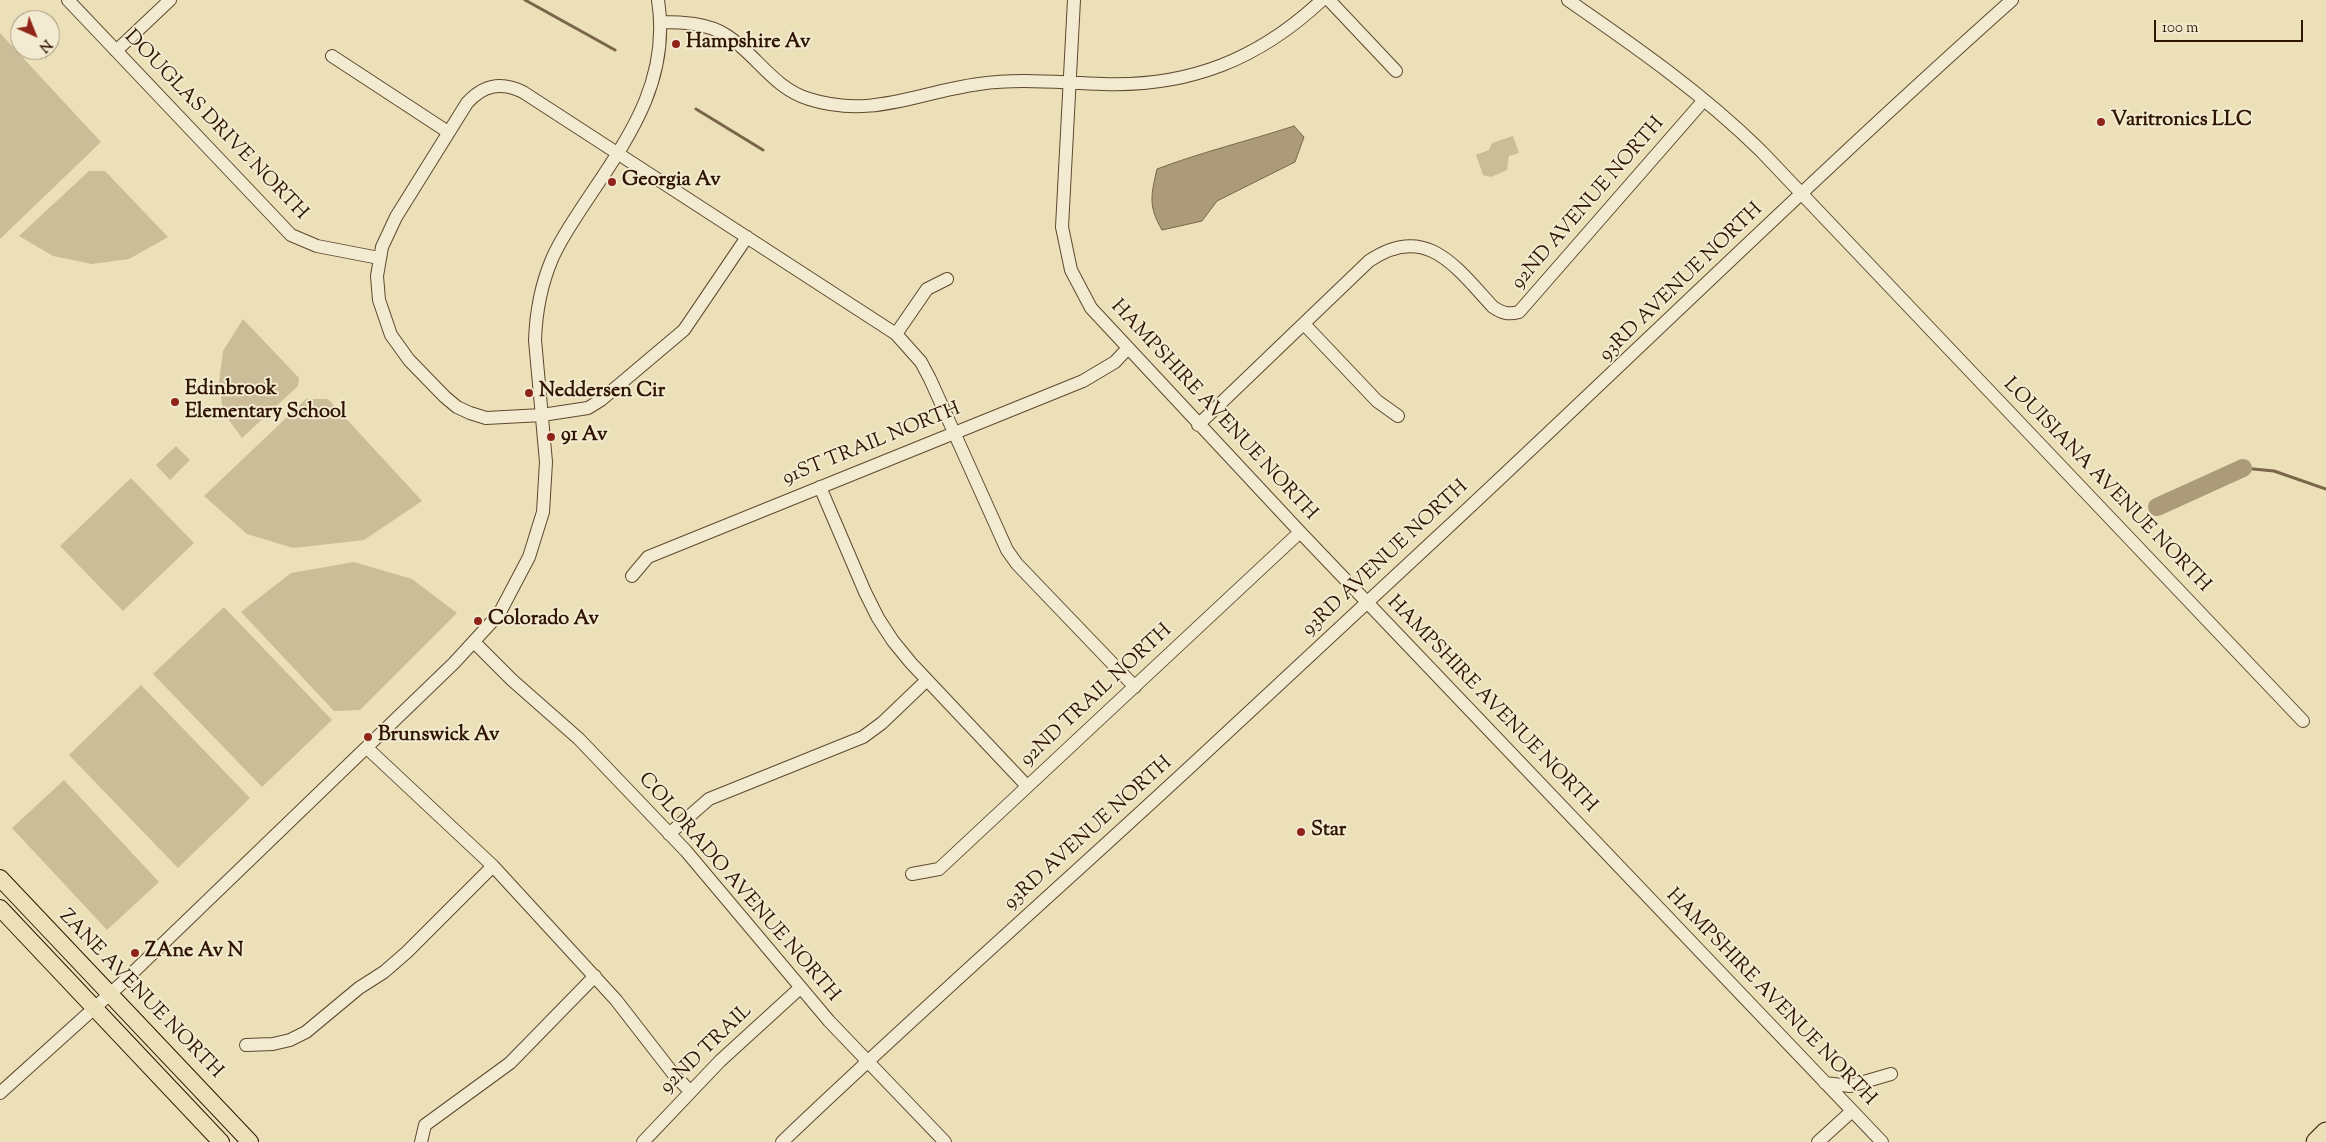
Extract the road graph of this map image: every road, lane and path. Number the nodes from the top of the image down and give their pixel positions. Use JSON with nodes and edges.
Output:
{"nodes":[{"id":1,"x":68,"y":0,"type":"edge"},
{"id":2,"x":170,"y":0,"type":"edge"},
{"id":3,"x":658,"y":0,"type":"edge"},
{"id":4,"x":1074,"y":0,"type":"edge"},
{"id":5,"x":1322,"y":0,"type":"edge"},
{"id":6,"x":1329,"y":0,"type":"edge"},
{"id":7,"x":1568,"y":0,"type":"edge"},
{"id":8,"x":2012,"y":0,"type":"edge"},
{"id":9,"x":660,"y":22,"type":"junction"},
{"id":10,"x":116,"y":51,"type":"junction"},
{"id":11,"x":332,"y":56,"type":"dead end"},
{"id":12,"x":1396,"y":71,"type":"dead end"},
{"id":13,"x":1070,"y":82,"type":"junction"},
{"id":14,"x":1704,"y":100,"type":"junction"},
{"id":15,"x":448,"y":132,"type":"junction"},
{"id":16,"x":618,"y":154,"type":"junction"},
{"id":17,"x":1802,"y":194,"type":"junction"},
{"id":18,"x":747,"y":237,"type":"junction"},
{"id":19,"x":379,"y":258,"type":"junction"},
{"id":20,"x":947,"y":279,"type":"dead end"},
{"id":21,"x":1304,"y":324,"type":"junction"},
{"id":22,"x":896,"y":334,"type":"junction"},
{"id":23,"x":1127,"y":349,"type":"junction"},
{"id":24,"x":542,"y":414,"type":"junction"},
{"id":25,"x":1398,"y":416,"type":"dead end"},
{"id":26,"x":1198,"y":425,"type":"junction"},
{"id":27,"x":954,"y":433,"type":"junction"},
{"id":28,"x":820,"y":487,"type":"junction"},
{"id":29,"x":1300,"y":532,"type":"junction"},
{"id":30,"x":632,"y":576,"type":"dead end"},
{"id":31,"x":1366,"y":601,"type":"junction"},
{"id":32,"x":475,"y":643,"type":"junction"},
{"id":33,"x":927,"y":680,"type":"junction"},
{"id":34,"x":1135,"y":687,"type":"junction"},
{"id":35,"x":2303,"y":721,"type":"dead end"},
{"id":36,"x":367,"y":748,"type":"junction"},
{"id":37,"x":1027,"y":786,"type":"junction"},
{"id":38,"x":669,"y":834,"type":"junction"},
{"id":39,"x":493,"y":866,"type":"junction"},
{"id":40,"x":912,"y":874,"type":"dead end"},
{"id":41,"x":0,"y":878,"type":"edge"},
{"id":42,"x":0,"y":908,"type":"edge"},
{"id":43,"x":595,"y":976,"type":"junction"},
{"id":44,"x":800,"y":988,"type":"junction"},
{"id":45,"x":110,"y":995,"type":"junction"},
{"id":46,"x":94,"y":1007,"type":"junction"},
{"id":47,"x":246,"y":1045,"type":"dead end"},
{"id":48,"x":868,"y":1061,"type":"junction"},
{"id":49,"x":1891,"y":1074,"type":"dead end"},
{"id":50,"x":1825,"y":1083,"type":"junction"},
{"id":51,"x":690,"y":1091,"type":"junction"},
{"id":52,"x":0,"y":1093,"type":"edge"},
{"id":53,"x":1852,"y":1111,"type":"junction"},
{"id":54,"x":2326,"y":1132,"type":"edge"},
{"id":55,"x":221,"y":1142,"type":"edge"},
{"id":56,"x":250,"y":1142,"type":"edge"},
{"id":57,"x":421,"y":1142,"type":"edge"},
{"id":58,"x":643,"y":1142,"type":"edge"},
{"id":59,"x":782,"y":1142,"type":"edge"},
{"id":60,"x":945,"y":1142,"type":"edge"},
{"id":61,"x":1818,"y":1142,"type":"edge"},
{"id":62,"x":1882,"y":1142,"type":"edge"},
{"id":63,"x":2316,"y":1142,"type":"edge"}],
"edges":[{"from":1,"to":10,"type":"street","name":"DOUGLAS DRIVE NORTH"},
{"from":2,"to":10,"type":"street"},
{"from":3,"to":9,"type":"street"},
{"from":4,"to":13,"type":"street","name":"HAMPSHIRE AVENUE NORTH"},
{"from":5,"to":13,"type":"street"},
{"from":6,"to":12,"type":"street"},
{"from":7,"to":14,"type":"street"},
{"from":8,"to":17,"type":"street","name":"93RD AVENUE NORTH"},
{"from":9,"to":13,"type":"street"},
{"from":9,"to":16,"type":"street"},
{"from":10,"to":19,"type":"street","name":"DOUGLAS DRIVE NORTH"},
{"from":11,"to":15,"type":"street"},
{"from":13,"to":23,"type":"street","name":"HAMPSHIRE AVENUE NORTH"},
{"from":14,"to":17,"type":"street"},
{"from":14,"to":21,"type":"street","name":"92ND AVENUE NORTH"},
{"from":15,"to":16,"type":"street"},
{"from":15,"to":19,"type":"street"},
{"from":16,"to":18,"type":"street"},
{"from":16,"to":24,"type":"street"},
{"from":17,"to":31,"type":"street","name":"93RD AVENUE NORTH"},
{"from":17,"to":35,"type":"street","name":"LOUISIANA AVENUE NORTH"},
{"from":18,"to":22,"type":"street"},
{"from":18,"to":24,"type":"street"},
{"from":19,"to":24,"type":"street"},
{"from":20,"to":22,"type":"street"},
{"from":21,"to":25,"type":"street"},
{"from":21,"to":26,"type":"street","name":"92ND AVENUE NORTH"},
{"from":22,"to":27,"type":"street"},
{"from":23,"to":26,"type":"street","name":"HAMPSHIRE AVENUE NORTH"},
{"from":23,"to":27,"type":"street","name":"91ST TRAIL NORTH"},
{"from":24,"to":32,"type":"street"},
{"from":26,"to":29,"type":"street","name":"HAMPSHIRE AVENUE NORTH"},
{"from":27,"to":28,"type":"street","name":"91ST TRAIL NORTH"},
{"from":27,"to":34,"type":"street"},
{"from":28,"to":30,"type":"street","name":"91ST TRAIL NORTH"},
{"from":28,"to":33,"type":"street"},
{"from":29,"to":31,"type":"street","name":"HAMPSHIRE AVENUE NORTH"},
{"from":29,"to":34,"type":"street","name":"92ND TRAIL NORTH"},
{"from":31,"to":48,"type":"street","name":"93RD AVENUE NORTH"},
{"from":31,"to":50,"type":"street","name":"HAMPSHIRE AVENUE NORTH"},
{"from":32,"to":36,"type":"street"},
{"from":32,"to":38,"type":"street","name":"COLORADO AVENUE NORTH"},
{"from":33,"to":37,"type":"street"},
{"from":33,"to":38,"type":"street"},
{"from":34,"to":37,"type":"street","name":"92ND TRAIL NORTH"},
{"from":36,"to":39,"type":"street"},
{"from":36,"to":45,"type":"street"},
{"from":37,"to":40,"type":"street","name":"92ND TRAIL NORTH"},
{"from":38,"to":44,"type":"street","name":"COLORADO AVENUE NORTH"},
{"from":39,"to":43,"type":"street"},
{"from":39,"to":47,"type":"street"},
{"from":41,"to":45,"type":"main road","name":"ZANE AVENUE NORTH"},
{"from":42,"to":46,"type":"main road","name":"ZANE AVENUE NORTH"},
{"from":43,"to":51,"type":"street"},
{"from":43,"to":57,"type":"street"},
{"from":44,"to":48,"type":"street","name":"COLORADO AVENUE NORTH"},
{"from":44,"to":51,"type":"street","name":"92ND TRAIL"},
{"from":45,"to":46,"type":"street"},
{"from":45,"to":56,"type":"main road","name":"ZANE AVENUE NORTH"},
{"from":46,"to":52,"type":"street"},
{"from":46,"to":55,"type":"main road","name":"ZANE AVENUE NORTH"},
{"from":48,"to":59,"type":"street","name":"93RD AVENUE NORTH"},
{"from":48,"to":60,"type":"street","name":"COLORADO AVENUE NORTH"},
{"from":49,"to":50,"type":"street"},
{"from":50,"to":53,"type":"street","name":"HAMPSHIRE AVENUE NORTH"},
{"from":51,"to":58,"type":"street","name":"92ND TRAIL"},
{"from":53,"to":61,"type":"street"},
{"from":53,"to":62,"type":"street","name":"HAMPSHIRE AVENUE NORTH"},
{"from":54,"to":63,"type":"highway"}]}
